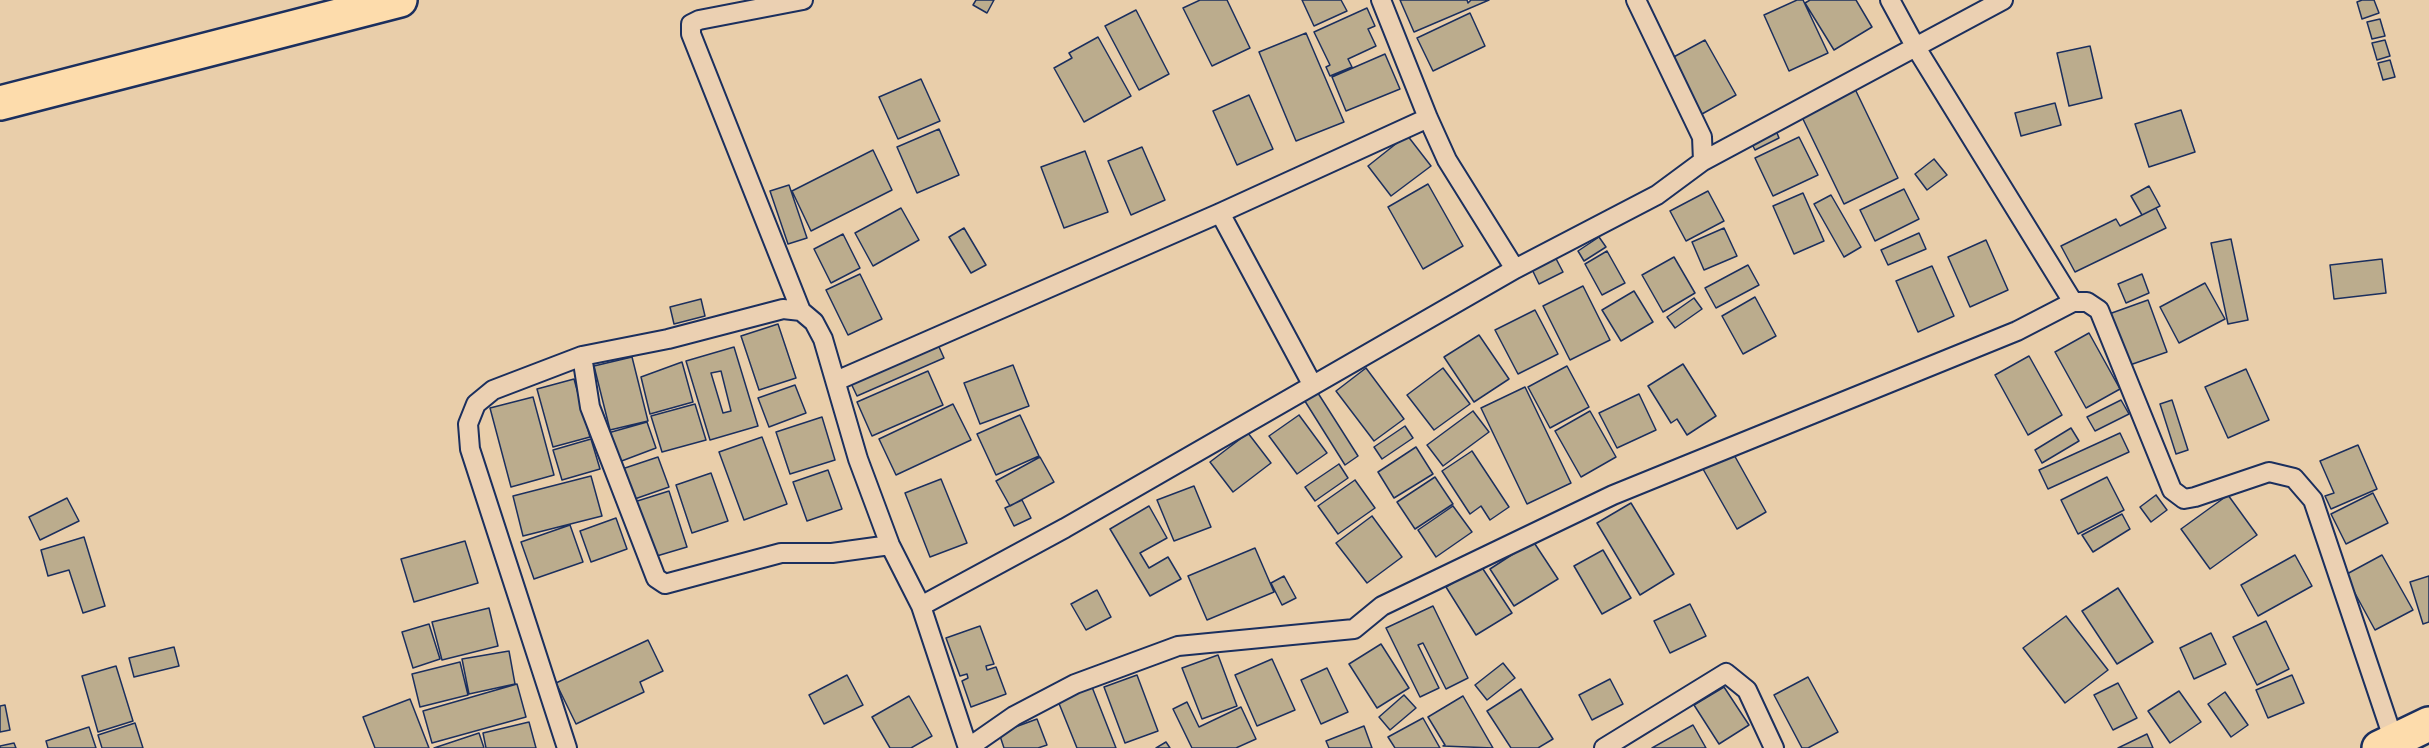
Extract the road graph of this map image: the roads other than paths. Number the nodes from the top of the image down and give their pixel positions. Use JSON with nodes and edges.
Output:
{"nodes":[{"id":1,"x":400,"y":0,"type":"edge"},
{"id":2,"x":803,"y":0,"type":"edge"},
{"id":3,"x":1381,"y":0,"type":"edge"},
{"id":4,"x":1636,"y":0,"type":"edge"},
{"id":5,"x":1890,"y":0,"type":"edge"},
{"id":6,"x":2003,"y":0,"type":"edge"},
{"id":7,"x":1915,"y":46,"type":"junction"},
{"id":8,"x":0,"y":103,"type":"edge"},
{"id":9,"x":1428,"y":118,"type":"junction"},
{"id":10,"x":1703,"y":161,"type":"junction"},
{"id":11,"x":1220,"y":213,"type":"junction"},
{"id":12,"x":1515,"y":269,"type":"junction"},
{"id":13,"x":2073,"y":302,"type":"junction"},
{"id":14,"x":801,"y":311,"type":"junction"},
{"id":15,"x":582,"y":356,"type":"junction"},
{"id":16,"x":836,"y":381,"type":"junction"},
{"id":17,"x":1312,"y":384,"type":"junction"},
{"id":18,"x":890,"y":545,"type":"junction"},
{"id":19,"x":921,"y":606,"type":"junction"},
{"id":20,"x":2429,"y":724,"type":"edge"},
{"id":21,"x":2387,"y":744,"type":"edge"},
{"id":22,"x":567,"y":748,"type":"edge"},
{"id":23,"x":968,"y":748,"type":"edge"},
{"id":24,"x":1604,"y":748,"type":"edge"},
{"id":25,"x":1774,"y":748,"type":"edge"}],
"edges":[{"from":1,"to":8,"type":"highway"},
{"from":2,"to":14,"type":"street"},
{"from":3,"to":9,"type":"street"},
{"from":4,"to":10,"type":"street"},
{"from":5,"to":7,"type":"street"},
{"from":6,"to":7,"type":"street"},
{"from":7,"to":10,"type":"street"},
{"from":7,"to":13,"type":"street"},
{"from":9,"to":11,"type":"street"},
{"from":9,"to":12,"type":"street"},
{"from":10,"to":12,"type":"street"},
{"from":11,"to":16,"type":"street"},
{"from":11,"to":17,"type":"street"},
{"from":12,"to":17,"type":"street"},
{"from":13,"to":21,"type":"street"},
{"from":13,"to":23,"type":"street"},
{"from":14,"to":15,"type":"street"},
{"from":14,"to":16,"type":"street"},
{"from":15,"to":18,"type":"street"},
{"from":15,"to":22,"type":"street"},
{"from":16,"to":18,"type":"street"},
{"from":17,"to":19,"type":"street"},
{"from":18,"to":19,"type":"street"},
{"from":19,"to":23,"type":"street"},
{"from":20,"to":21,"type":"highway"},
{"from":24,"to":25,"type":"street"}]}
